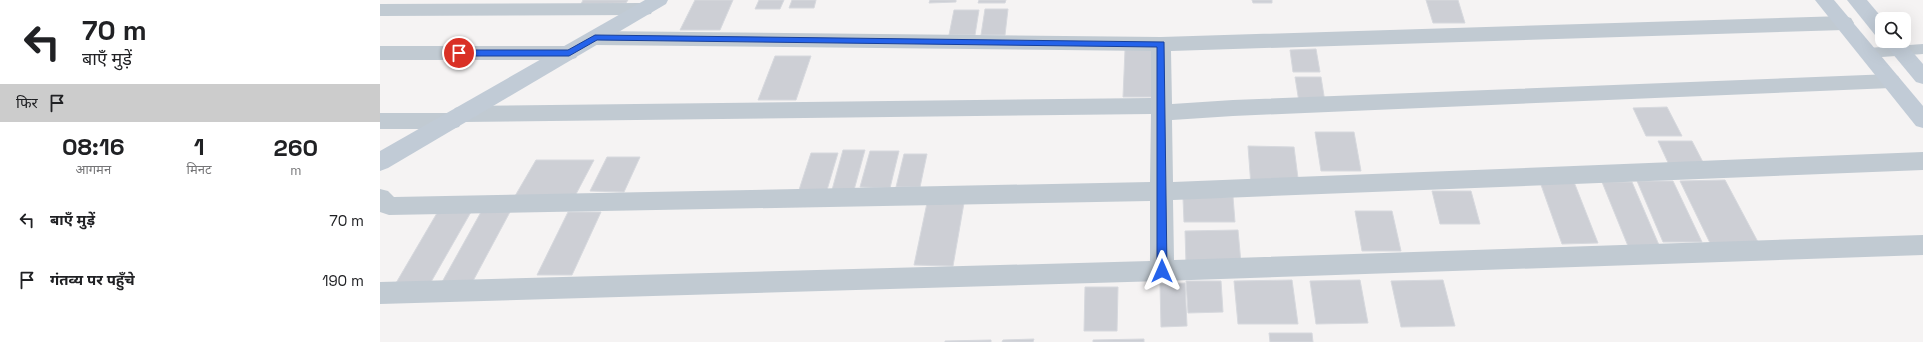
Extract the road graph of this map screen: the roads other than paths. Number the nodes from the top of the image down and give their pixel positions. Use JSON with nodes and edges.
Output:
{"nodes":[{"id":1,"x":382,"y":0,"type":"edge"},
{"id":2,"x":1824,"y":0,"type":"edge"},
{"id":3,"x":1856,"y":0,"type":"edge"},
{"id":4,"x":380,"y":2,"type":"edge"},
{"id":5,"x":564,"y":4,"type":"edge"},
{"id":6,"x":652,"y":4,"type":"edge"},
{"id":7,"x":472,"y":5,"type":"edge"},
{"id":8,"x":380,"y":10,"type":"edge"},
{"id":9,"x":1875,"y":22,"type":"edge"},
{"id":10,"x":1844,"y":23,"type":"junction"},
{"id":11,"x":595,"y":38,"type":"junction"},
{"id":12,"x":1161,"y":44,"type":"junction"},
{"id":13,"x":1888,"y":48,"type":"edge"},
{"id":14,"x":1898,"y":48,"type":"edge"},
{"id":15,"x":1911,"y":48,"type":"edge"},
{"id":16,"x":1923,"y":49,"type":"edge"},
{"id":17,"x":380,"y":53,"type":"edge"},
{"id":18,"x":569,"y":53,"type":"junction"},
{"id":19,"x":1868,"y":53,"type":"junction"},
{"id":20,"x":1923,"y":77,"type":"edge"},
{"id":21,"x":1891,"y":81,"type":"junction"},
{"id":22,"x":1161,"y":109,"type":"junction"},
{"id":23,"x":457,"y":117,"type":"junction"},
{"id":24,"x":1923,"y":120,"type":"edge"},
{"id":25,"x":380,"y":121,"type":"edge"},
{"id":26,"x":1923,"y":161,"type":"edge"},
{"id":27,"x":380,"y":162,"type":"edge"},
{"id":28,"x":1162,"y":191,"type":"junction"},
{"id":29,"x":380,"y":198,"type":"edge"},
{"id":30,"x":1923,"y":245,"type":"edge"},
{"id":31,"x":1162,"y":271,"type":"junction"},
{"id":32,"x":380,"y":293,"type":"edge"}],
"edges":[{"from":1,"to":4,"type":"street"},
{"from":2,"to":10,"type":"street"},
{"from":3,"to":9,"type":"street"},
{"from":5,"to":6,"type":"street"},
{"from":5,"to":7,"type":"street"},
{"from":6,"to":11,"type":"street"},
{"from":7,"to":8,"type":"street"},
{"from":10,"to":12,"type":"street"},
{"from":10,"to":19,"type":"street"},
{"from":11,"to":12,"type":"street"},
{"from":11,"to":18,"type":"street"},
{"from":12,"to":22,"type":"street"},
{"from":13,"to":19,"type":"lane"},
{"from":14,"to":20,"type":"street"},
{"from":15,"to":16,"type":"lane"},
{"from":17,"to":18,"type":"street"},
{"from":18,"to":23,"type":"street"},
{"from":19,"to":21,"type":"street"},
{"from":21,"to":22,"type":"street"},
{"from":21,"to":24,"type":"street"},
{"from":22,"to":23,"type":"street"},
{"from":22,"to":28,"type":"street"},
{"from":23,"to":25,"type":"street"},
{"from":23,"to":27,"type":"street"},
{"from":26,"to":28,"type":"street"},
{"from":28,"to":29,"type":"street"},
{"from":28,"to":31,"type":"street"},
{"from":30,"to":31,"type":"street"},
{"from":31,"to":32,"type":"street"}]}
